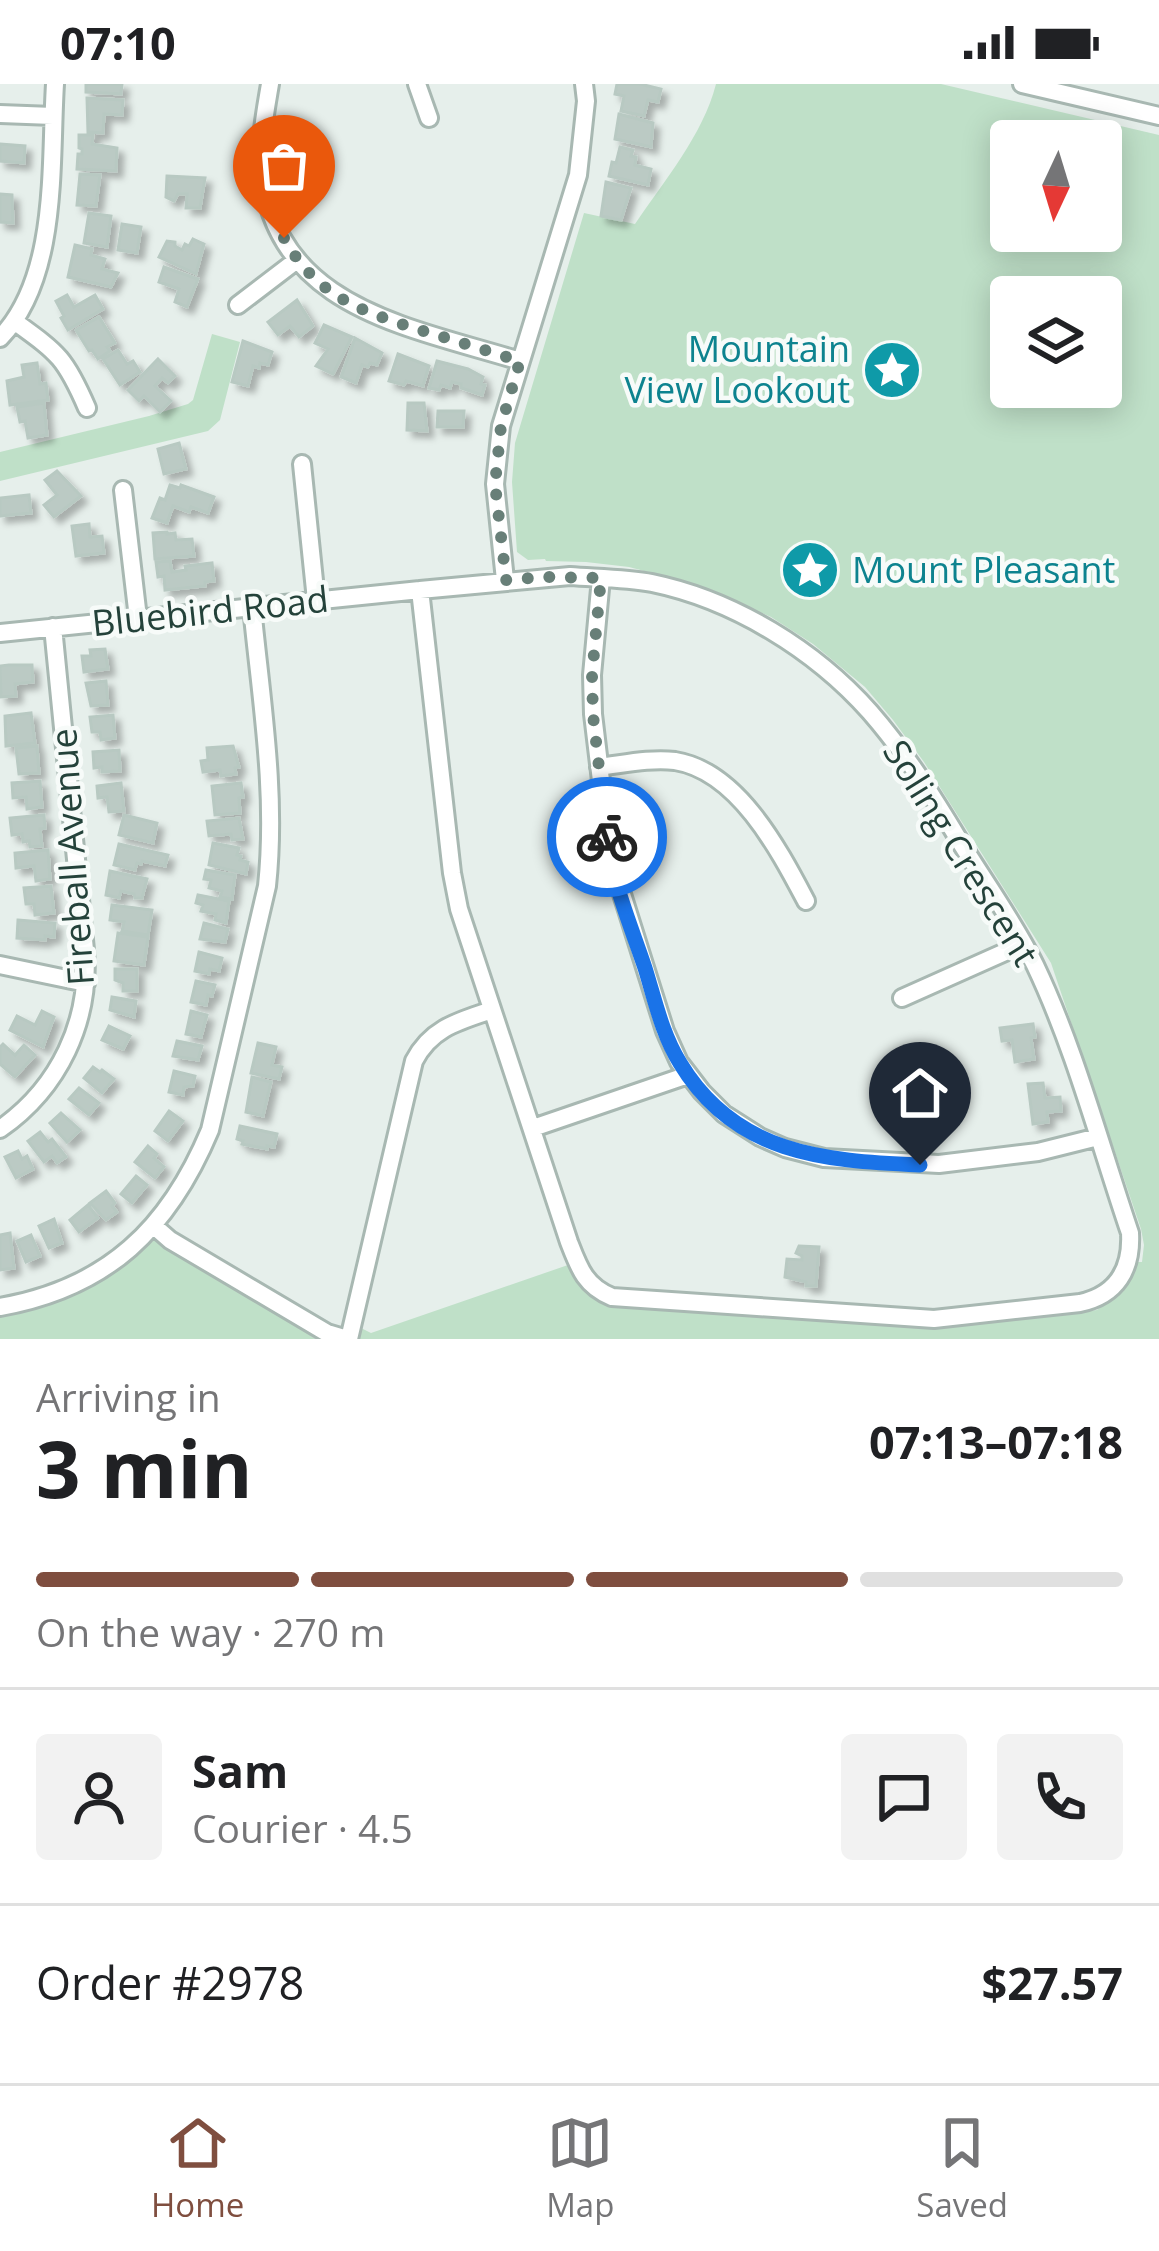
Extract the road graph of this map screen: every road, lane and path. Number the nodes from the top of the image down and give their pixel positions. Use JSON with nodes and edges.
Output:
{"nodes":[{"id":1,"x":55,"y":84,"type":"edge"},
{"id":2,"x":270,"y":84,"type":"edge"},
{"id":3,"x":417,"y":84,"type":"edge"},
{"id":4,"x":584,"y":84,"type":"edge"},
{"id":5,"x":1022,"y":84,"type":"edge"},
{"id":6,"x":0,"y":114,"type":"edge"},
{"id":7,"x":52,"y":116,"type":"junction"},
{"id":8,"x":1159,"y":116,"type":"edge"},
{"id":9,"x":430,"y":118,"type":"dead end"},
{"id":10,"x":297,"y":260,"type":"junction"},
{"id":11,"x":238,"y":305,"type":"dead end"},
{"id":12,"x":14,"y":322,"type":"junction"},
{"id":13,"x":0,"y":338,"type":"edge"},
{"id":14,"x":520,"y":361,"type":"junction"},
{"id":15,"x":87,"y":408,"type":"dead end"},
{"id":16,"x":302,"y":464,"type":"dead end"},
{"id":17,"x":123,"y":490,"type":"dead end"},
{"id":18,"x":601,"y":578,"type":"junction"},
{"id":19,"x":506,"y":580,"type":"junction"},
{"id":20,"x":420,"y":590,"type":"junction"},
{"id":21,"x":316,"y":600,"type":"junction"},
{"id":22,"x":252,"y":607,"type":"junction"},
{"id":23,"x":138,"y":618,"type":"junction"},
{"id":24,"x":53,"y":628,"type":"junction"},
{"id":25,"x":0,"y":633,"type":"edge"},
{"id":26,"x":599,"y":767,"type":"junction"},
{"id":27,"x":806,"y":901,"type":"dead end"},
{"id":28,"x":1023,"y":944,"type":"junction"},
{"id":29,"x":0,"y":965,"type":"edge"},
{"id":30,"x":86,"y":983,"type":"junction"},
{"id":31,"x":902,"y":998,"type":"dead end"},
{"id":32,"x":492,"y":1010,"type":"junction"},
{"id":33,"x":688,"y":1075,"type":"junction"},
{"id":34,"x":533,"y":1128,"type":"junction"},
{"id":35,"x":0,"y":1129,"type":"edge"},
{"id":36,"x":1097,"y":1137,"type":"junction"},
{"id":37,"x":154,"y":1226,"type":"junction"},
{"id":38,"x":0,"y":1306,"type":"edge"},
{"id":39,"x":348,"y":1339,"type":"edge"}],
"edges":[{"from":1,"to":7,"type":"street"},
{"from":2,"to":10,"type":"street"},
{"from":3,"to":9,"type":"street"},
{"from":4,"to":14,"type":"street"},
{"from":5,"to":8,"type":"street"},
{"from":6,"to":7,"type":"street"},
{"from":7,"to":12,"type":"street"},
{"from":10,"to":11,"type":"street"},
{"from":10,"to":14,"type":"street"},
{"from":12,"to":13,"type":"street"},
{"from":12,"to":15,"type":"street"},
{"from":14,"to":19,"type":"street"},
{"from":16,"to":21,"type":"street"},
{"from":17,"to":23,"type":"street"},
{"from":18,"to":19,"type":"street","name":"Soling Crescent"},
{"from":18,"to":26,"type":"street"},
{"from":18,"to":28,"type":"street","name":"Soling Crescent"},
{"from":19,"to":20,"type":"street","name":"Soling Crescent"},
{"from":20,"to":21,"type":"street","name":"Bluebird Road"},
{"from":20,"to":32,"type":"street","name":"Soling Crescent"},
{"from":21,"to":22,"type":"street","name":"Bluebird Road"},
{"from":22,"to":23,"type":"street","name":"Bluebird Road"},
{"from":22,"to":37,"type":"street"},
{"from":23,"to":24,"type":"street","name":"Bluebird Road"},
{"from":24,"to":25,"type":"street","name":"Bluebird Road"},
{"from":24,"to":30,"type":"street","name":"Fireball Avenue"},
{"from":26,"to":27,"type":"street"},
{"from":26,"to":33,"type":"street"},
{"from":28,"to":31,"type":"street"},
{"from":28,"to":36,"type":"street","name":"Soling Crescent"},
{"from":29,"to":30,"type":"street"},
{"from":30,"to":35,"type":"street","name":"Fireball Avenue"},
{"from":32,"to":34,"type":"street","name":"Soling Crescent"},
{"from":32,"to":39,"type":"street"},
{"from":33,"to":34,"type":"street"},
{"from":33,"to":36,"type":"street"},
{"from":34,"to":36,"type":"street","name":"Soling Crescent"},
{"from":37,"to":38,"type":"street"},
{"from":37,"to":39,"type":"street"}]}
